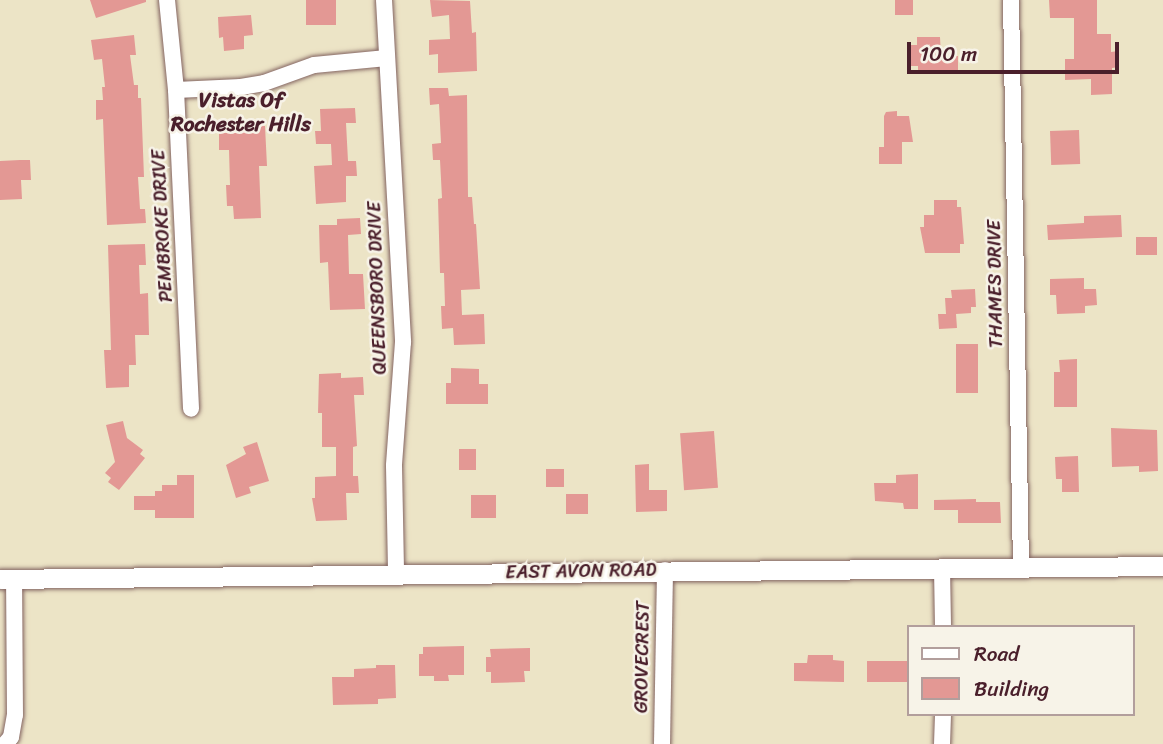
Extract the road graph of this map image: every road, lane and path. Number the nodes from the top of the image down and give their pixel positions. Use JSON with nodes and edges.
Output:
{"nodes":[{"id":1,"x":167,"y":0,"type":"edge"},
{"id":2,"x":384,"y":0,"type":"edge"},
{"id":3,"x":1011,"y":0,"type":"edge"},
{"id":4,"x":387,"y":58,"type":"junction"},
{"id":5,"x":176,"y":90,"type":"junction"},
{"id":6,"x":191,"y":409,"type":"dead end"},
{"id":7,"x":1163,"y":566,"type":"edge"},
{"id":8,"x":1021,"y":567,"type":"junction"},
{"id":9,"x":942,"y":568,"type":"junction"},
{"id":10,"x":665,"y":570,"type":"junction"},
{"id":11,"x":396,"y":574,"type":"junction"},
{"id":12,"x":7,"y":579,"type":"edge"},
{"id":13,"x":943,"y":625,"type":"edge"},
{"id":14,"x":943,"y":716,"type":"edge"},
{"id":15,"x":5,"y":744,"type":"edge"},
{"id":16,"x":662,"y":744,"type":"edge"},
{"id":17,"x":942,"y":744,"type":"edge"}],
"edges":[{"from":1,"to":5,"type":"street","name":"PEMBROKE DRIVE"},
{"from":2,"to":4,"type":"street","name":"QUEENSBORO DRIVE"},
{"from":3,"to":8,"type":"street","name":"THAMES DRIVE"},
{"from":4,"to":5,"type":"street"},
{"from":4,"to":11,"type":"street","name":"QUEENSBORO DRIVE"},
{"from":5,"to":6,"type":"street","name":"PEMBROKE DRIVE"},
{"from":7,"to":8,"type":"main road","name":"EAST AVON ROAD"},
{"from":8,"to":9,"type":"main road","name":"EAST AVON ROAD"},
{"from":9,"to":10,"type":"main road","name":"EAST AVON ROAD"},
{"from":9,"to":13,"type":"street"},
{"from":10,"to":11,"type":"main road","name":"EAST AVON ROAD"},
{"from":10,"to":16,"type":"street","name":"GROVECREST"},
{"from":11,"to":12,"type":"main road","name":"EAST AVON ROAD"},
{"from":12,"to":15,"type":"street"},
{"from":14,"to":17,"type":"street"}]}
